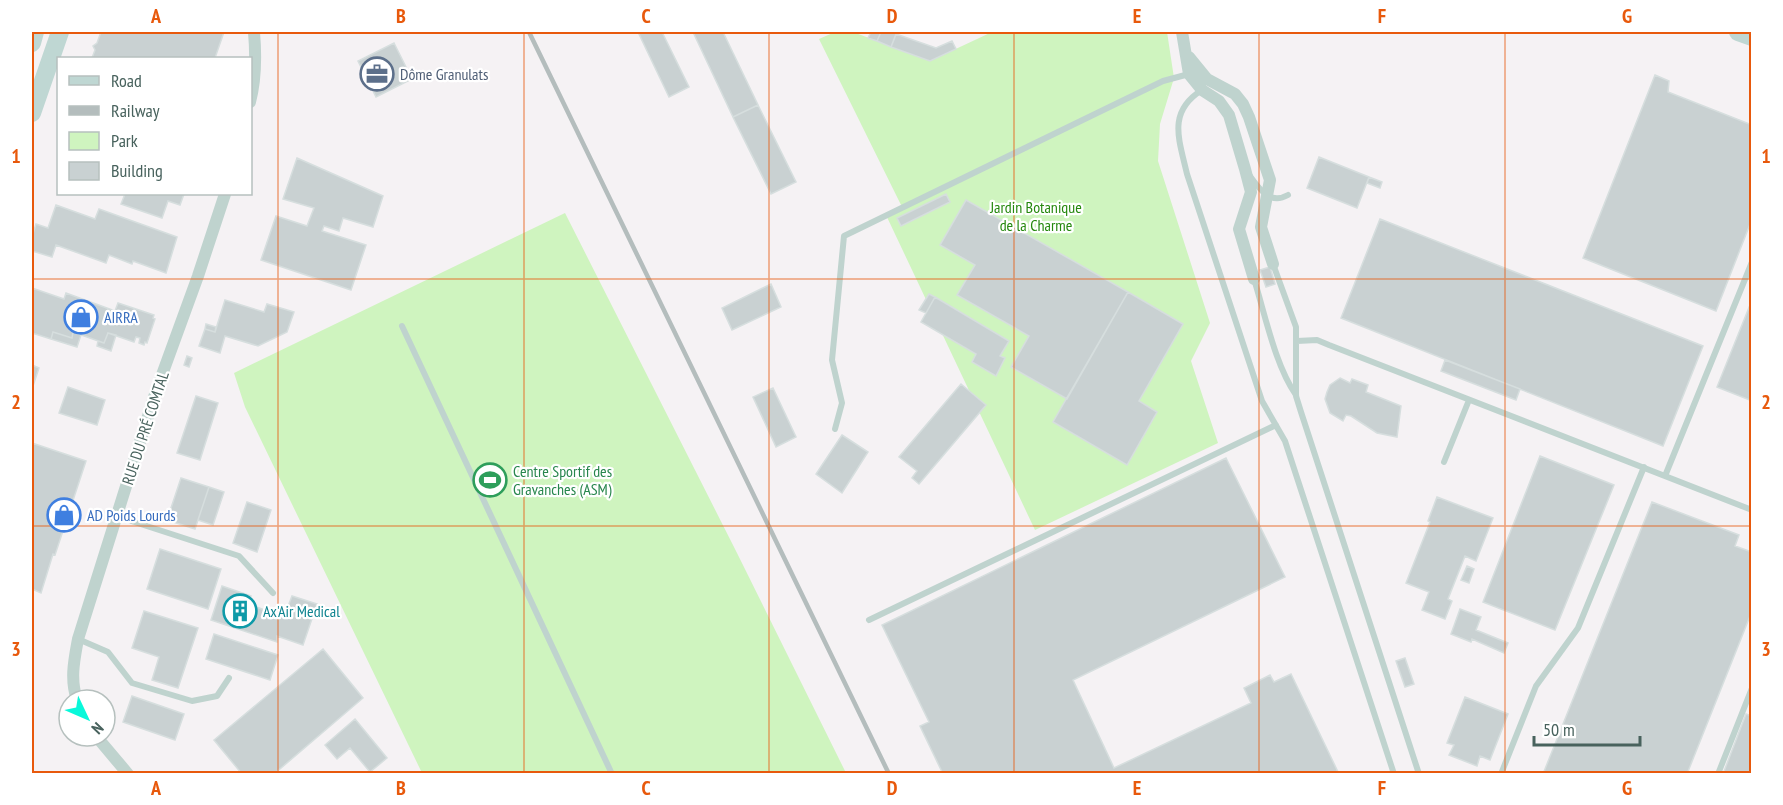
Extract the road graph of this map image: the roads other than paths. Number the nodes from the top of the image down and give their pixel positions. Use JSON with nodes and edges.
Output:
{"nodes":[{"id":1,"x":35,"y":32,"type":"edge"},
{"id":2,"x":60,"y":32,"type":"edge"},
{"id":3,"x":254,"y":32,"type":"edge"},
{"id":4,"x":1182,"y":32,"type":"edge"},
{"id":5,"x":1737,"y":32,"type":"edge"},
{"id":6,"x":1752,"y":37,"type":"edge"},
{"id":7,"x":32,"y":43,"type":"edge"},
{"id":8,"x":1186,"y":53,"type":"junction"},
{"id":9,"x":1190,"y":74,"type":"junction"},
{"id":10,"x":1202,"y":90,"type":"junction"},
{"id":11,"x":252,"y":95,"type":"edge"},
{"id":12,"x":32,"y":113,"type":"edge"},
{"id":13,"x":1245,"y":168,"type":"junction"},
{"id":14,"x":225,"y":195,"type":"edge"},
{"id":15,"x":1288,"y":195,"type":"dead end"},
{"id":16,"x":1268,"y":196,"type":"junction"},
{"id":17,"x":1752,"y":262,"type":"edge"},
{"id":18,"x":1273,"y":264,"type":"joint"},
{"id":19,"x":1254,"y":279,"type":"joint"},
{"id":20,"x":402,"y":326,"type":"dead end"},
{"id":21,"x":1298,"y":341,"type":"junction"},
{"id":22,"x":1296,"y":396,"type":"junction"},
{"id":23,"x":1469,"y":400,"type":"junction"},
{"id":24,"x":1276,"y":425,"type":"junction"},
{"id":25,"x":835,"y":429,"type":"dead end"},
{"id":26,"x":1444,"y":462,"type":"dead end"},
{"id":27,"x":1644,"y":467,"type":"junction"},
{"id":28,"x":1665,"y":476,"type":"junction"},
{"id":29,"x":1752,"y":510,"type":"edge"},
{"id":30,"x":116,"y":516,"type":"junction"},
{"id":31,"x":273,"y":593,"type":"dead end"},
{"id":32,"x":869,"y":620,"type":"dead end"},
{"id":33,"x":78,"y":639,"type":"junction"},
{"id":34,"x":228,"y":678,"type":"dead end"},
{"id":35,"x":74,"y":688,"type":"edge"},
{"id":36,"x":1752,"y":688,"type":"edge"},
{"id":37,"x":106,"y":748,"type":"edge"},
{"id":38,"x":128,"y":774,"type":"edge"},
{"id":39,"x":612,"y":774,"type":"edge"},
{"id":40,"x":1394,"y":774,"type":"edge"},
{"id":41,"x":1419,"y":774,"type":"edge"},
{"id":42,"x":1501,"y":774,"type":"edge"},
{"id":43,"x":1718,"y":774,"type":"edge"}],
"edges":[{"from":1,"to":7,"type":"main road"},
{"from":2,"to":12,"type":"main road"},
{"from":3,"to":11,"type":"street"},
{"from":4,"to":8,"type":"street"},
{"from":5,"to":6,"type":"main road"},
{"from":8,"to":9,"type":"street"},
{"from":8,"to":16,"type":"street"},
{"from":9,"to":10,"type":"street"},
{"from":9,"to":25,"type":"lane"},
{"from":10,"to":13,"type":"street"},
{"from":10,"to":24,"type":"lane"},
{"from":13,"to":16,"type":"lane"},
{"from":13,"to":19,"type":"street"},
{"from":14,"to":30,"type":"street","name":"RUE DU PRÉ COMTAL"},
{"from":15,"to":16,"type":"lane"},
{"from":16,"to":18,"type":"street"},
{"from":17,"to":28,"type":"lane"},
{"from":18,"to":21,"type":"lane"},
{"from":19,"to":22,"type":"lane"},
{"from":20,"to":39,"type":"lane"},
{"from":21,"to":22,"type":"lane"},
{"from":21,"to":23,"type":"lane"},
{"from":22,"to":41,"type":"lane"},
{"from":23,"to":26,"type":"lane"},
{"from":23,"to":27,"type":"lane"},
{"from":24,"to":32,"type":"lane"},
{"from":24,"to":40,"type":"lane"},
{"from":27,"to":28,"type":"lane"},
{"from":27,"to":42,"type":"lane"},
{"from":28,"to":29,"type":"lane"},
{"from":30,"to":31,"type":"lane"},
{"from":30,"to":33,"type":"street","name":"RUE DU PRÉ COMTAL"},
{"from":33,"to":34,"type":"lane"},
{"from":33,"to":35,"type":"street","name":"RUE DU PRÉ COMTAL"},
{"from":36,"to":43,"type":"lane"},
{"from":37,"to":38,"type":"street"}]}
